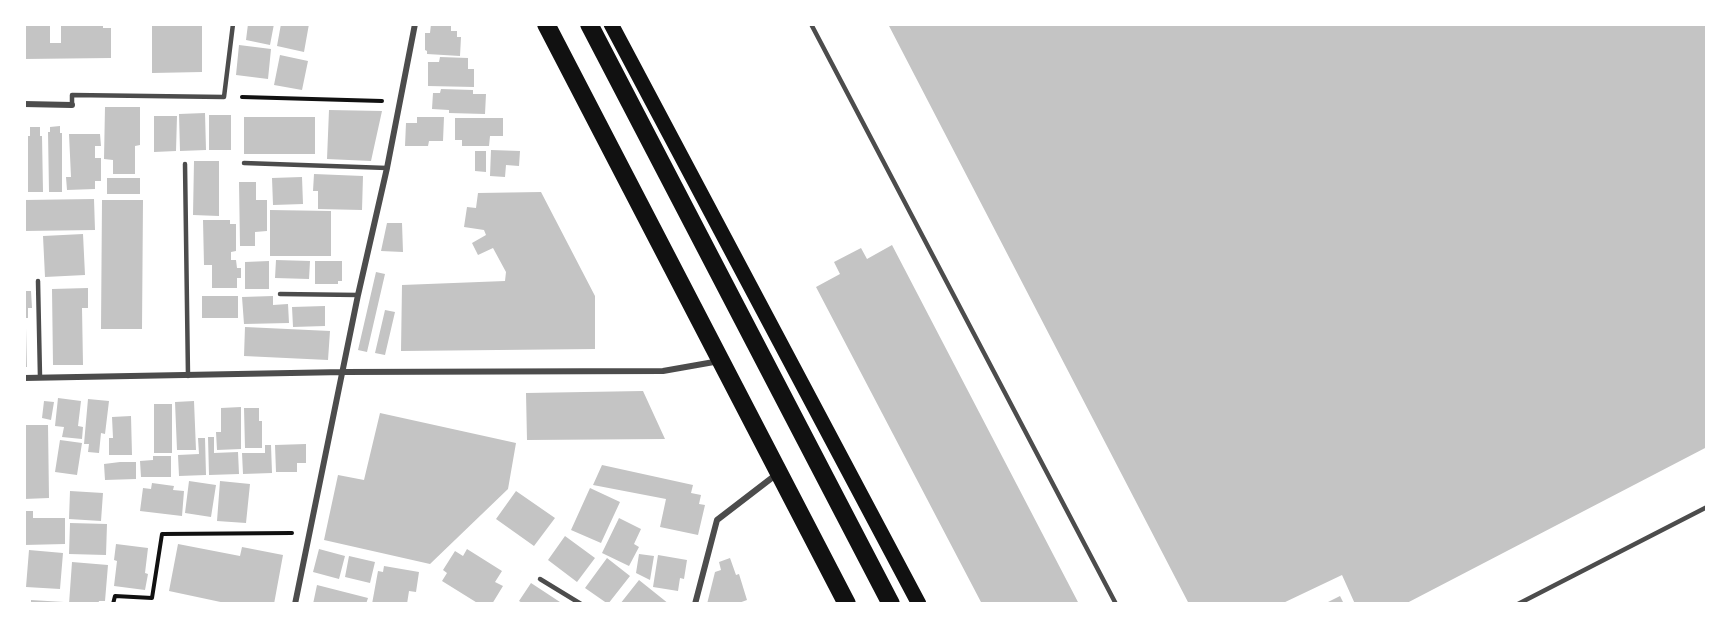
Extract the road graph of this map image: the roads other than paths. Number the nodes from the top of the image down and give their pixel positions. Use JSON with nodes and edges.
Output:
{"nodes":[{"id":1,"x":233,"y":24,"type":"edge"},
{"id":2,"x":415,"y":24,"type":"edge"},
{"id":3,"x":544,"y":24,"type":"edge"},
{"id":4,"x":589,"y":24,"type":"edge"},
{"id":5,"x":611,"y":24,"type":"edge"},
{"id":6,"x":811,"y":24,"type":"edge"},
{"id":7,"x":24,"y":104,"type":"edge"},
{"id":8,"x":72,"y":105,"type":"joint"},
{"id":9,"x":244,"y":163,"type":"dead end"},
{"id":10,"x":185,"y":164,"type":"dead end"},
{"id":11,"x":387,"y":168,"type":"junction"},
{"id":12,"x":38,"y":281,"type":"dead end"},
{"id":13,"x":280,"y":294,"type":"dead end"},
{"id":14,"x":358,"y":295,"type":"junction"},
{"id":15,"x":714,"y":362,"type":"junction"},
{"id":16,"x":344,"y":372,"type":"junction"},
{"id":17,"x":188,"y":376,"type":"junction"},
{"id":18,"x":40,"y":377,"type":"junction"},
{"id":19,"x":24,"y":378,"type":"edge"},
{"id":20,"x":772,"y":477,"type":"junction"},
{"id":21,"x":1707,"y":507,"type":"edge"},
{"id":22,"x":540,"y":579,"type":"dead end"},
{"id":23,"x":295,"y":604,"type":"edge"},
{"id":24,"x":582,"y":604,"type":"edge"},
{"id":25,"x":694,"y":604,"type":"edge"},
{"id":26,"x":838,"y":604,"type":"edge"},
{"id":27,"x":846,"y":604,"type":"edge"},
{"id":28,"x":891,"y":604,"type":"edge"},
{"id":29,"x":920,"y":604,"type":"edge"},
{"id":30,"x":1116,"y":604,"type":"edge"},
{"id":31,"x":1518,"y":604,"type":"edge"}],
"edges":[{"from":1,"to":8,"type":"lane"},
{"from":2,"to":11,"type":"street"},
{"from":3,"to":15,"type":"main road"},
{"from":3,"to":27,"type":"highway"},
{"from":4,"to":28,"type":"highway"},
{"from":5,"to":29,"type":"main road"},
{"from":6,"to":30,"type":"lane"},
{"from":7,"to":8,"type":"street"},
{"from":9,"to":11,"type":"lane"},
{"from":10,"to":17,"type":"lane"},
{"from":11,"to":14,"type":"street"},
{"from":12,"to":18,"type":"lane"},
{"from":13,"to":14,"type":"lane"},
{"from":14,"to":16,"type":"street"},
{"from":15,"to":16,"type":"street"},
{"from":15,"to":20,"type":"main road"},
{"from":16,"to":17,"type":"street"},
{"from":16,"to":23,"type":"street"},
{"from":17,"to":18,"type":"street"},
{"from":18,"to":19,"type":"street"},
{"from":20,"to":25,"type":"street"},
{"from":20,"to":26,"type":"main road"},
{"from":21,"to":31,"type":"lane"},
{"from":22,"to":24,"type":"lane"}]}
